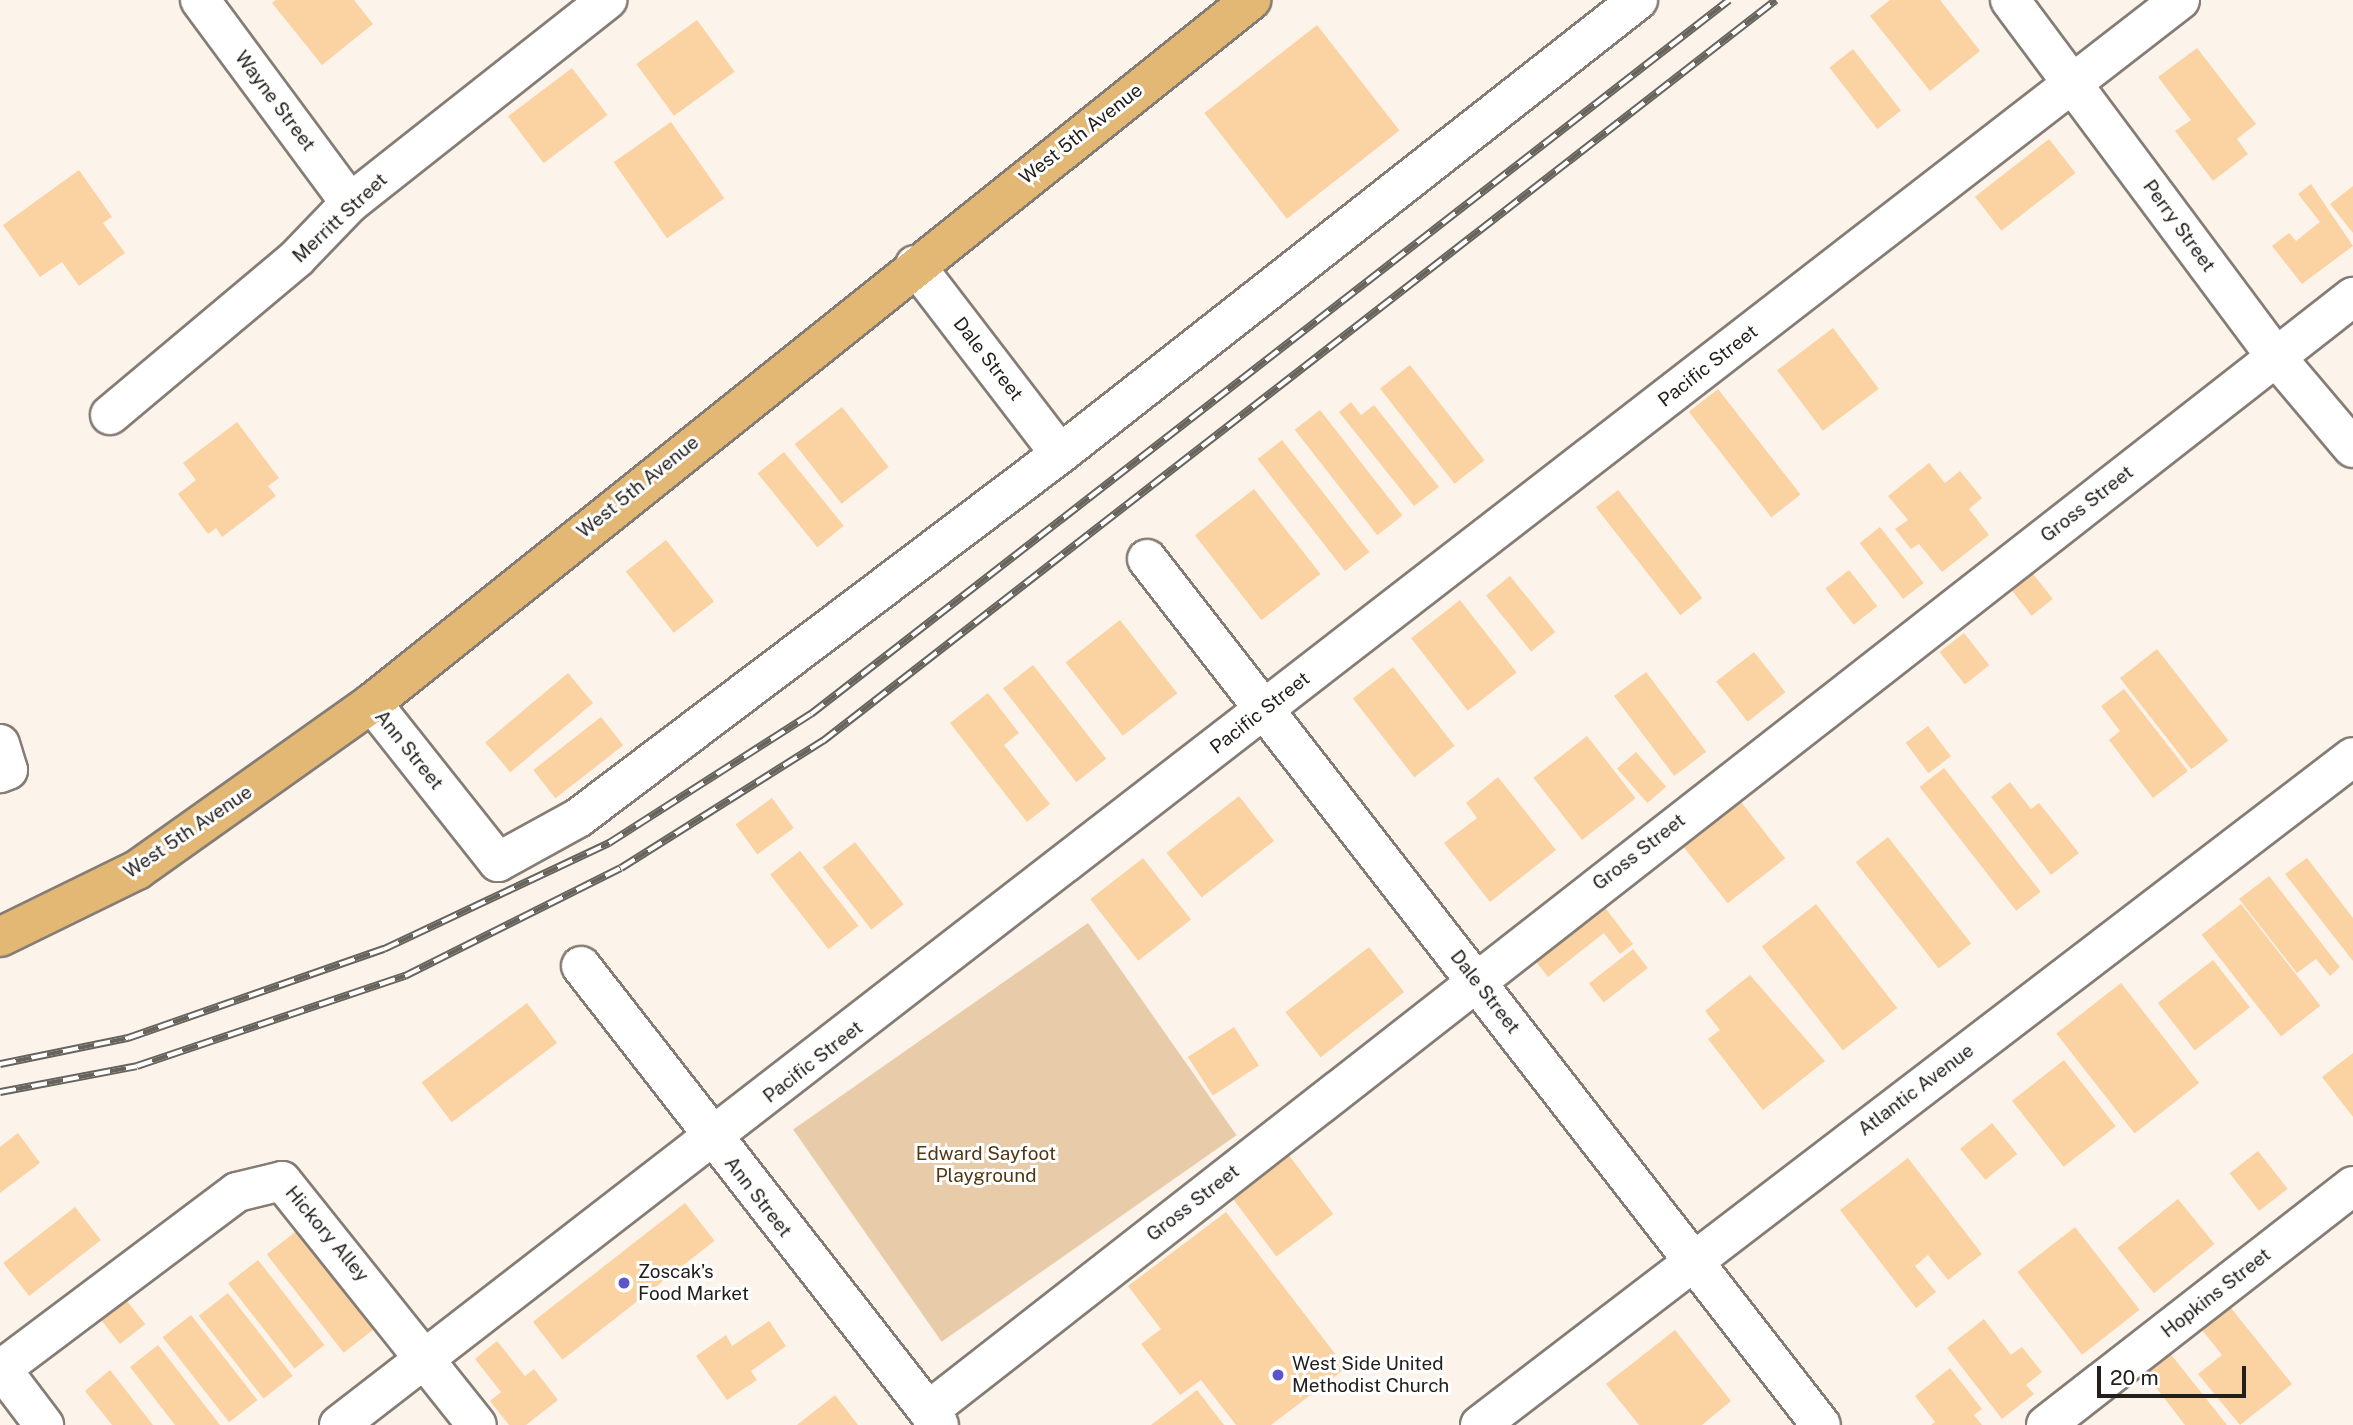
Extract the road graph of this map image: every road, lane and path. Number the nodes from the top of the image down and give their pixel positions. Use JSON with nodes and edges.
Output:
{"nodes":[{"id":1,"x":200,"y":0,"type":"edge"},
{"id":2,"x":607,"y":0,"type":"edge"},
{"id":3,"x":1251,"y":0,"type":"edge"},
{"id":4,"x":1638,"y":0,"type":"edge"},
{"id":5,"x":2010,"y":0,"type":"edge"},
{"id":6,"x":2180,"y":0,"type":"edge"},
{"id":7,"x":2074,"y":83,"type":"junction"},
{"id":8,"x":350,"y":202,"type":"junction"},
{"id":9,"x":915,"y":265,"type":"junction"},
{"id":10,"x":2353,"y":297,"type":"edge"},
{"id":11,"x":2276,"y":357,"type":"junction"},
{"id":12,"x":110,"y":415,"type":"dead end"},
{"id":13,"x":2353,"y":448,"type":"edge"},
{"id":14,"x":1060,"y":454,"type":"junction"},
{"id":15,"x":1147,"y":559,"type":"dead end"},
{"id":16,"x":372,"y":703,"type":"junction"},
{"id":17,"x":1262,"y":711,"type":"junction"},
{"id":18,"x":0,"y":744,"type":"edge"},
{"id":19,"x":2353,"y":757,"type":"edge"},
{"id":20,"x":0,"y":773,"type":"edge"},
{"id":21,"x":0,"y":937,"type":"edge"},
{"id":22,"x":581,"y":966,"type":"dead end"},
{"id":23,"x":1476,"y":980,"type":"junction"},
{"id":24,"x":714,"y":1141,"type":"junction"},
{"id":25,"x":2353,"y":1186,"type":"edge"},
{"id":26,"x":1693,"y":1259,"type":"junction"},
{"id":27,"x":424,"y":1358,"type":"junction"},
{"id":28,"x":1,"y":1368,"type":"edge"},
{"id":29,"x":934,"y":1418,"type":"edge"},
{"id":30,"x":44,"y":1425,"type":"edge"},
{"id":31,"x":339,"y":1425,"type":"edge"},
{"id":32,"x":477,"y":1425,"type":"edge"},
{"id":33,"x":1480,"y":1425,"type":"edge"},
{"id":34,"x":1821,"y":1425,"type":"edge"},
{"id":35,"x":2046,"y":1425,"type":"edge"}],
"edges":[{"from":1,"to":8,"type":"street","name":"Wayne Street"},
{"from":2,"to":8,"type":"street","name":"Merritt Street"},
{"from":3,"to":9,"type":"main road","name":"West 5th Avenue"},
{"from":4,"to":14,"type":"street"},
{"from":5,"to":7,"type":"street","name":"Perry Street"},
{"from":6,"to":7,"type":"street","name":"Pacific Street"},
{"from":7,"to":11,"type":"street","name":"Perry Street"},
{"from":7,"to":17,"type":"street","name":"Pacific Street"},
{"from":8,"to":12,"type":"street","name":"Merritt Street"},
{"from":9,"to":14,"type":"street","name":"Dale Street"},
{"from":9,"to":16,"type":"main road","name":"West 5th Avenue"},
{"from":10,"to":11,"type":"street","name":"Gross Street"},
{"from":11,"to":13,"type":"street","name":"Perry Street"},
{"from":11,"to":23,"type":"street","name":"Gross Street"},
{"from":14,"to":16,"type":"street","name":"Ann Street"},
{"from":15,"to":17,"type":"street","name":"Dale Street"},
{"from":16,"to":21,"type":"main road","name":"West 5th Avenue"},
{"from":17,"to":23,"type":"street","name":"Dale Street"},
{"from":17,"to":24,"type":"street","name":"Pacific Street"},
{"from":18,"to":20,"type":"street"},
{"from":19,"to":26,"type":"street","name":"Atlantic Avenue"},
{"from":22,"to":24,"type":"street","name":"Ann Street"},
{"from":23,"to":26,"type":"street","name":"Dale Street"},
{"from":23,"to":29,"type":"street","name":"Gross Street"},
{"from":24,"to":27,"type":"street","name":"Pacific Street"},
{"from":24,"to":29,"type":"street","name":"Ann Street"},
{"from":25,"to":35,"type":"street","name":"Hopkins Street"},
{"from":26,"to":33,"type":"street","name":"Atlantic Avenue"},
{"from":26,"to":34,"type":"street","name":"Dale Street"},
{"from":27,"to":28,"type":"street","name":"Hickory Alley"},
{"from":27,"to":31,"type":"street","name":"Pacific Street"},
{"from":27,"to":32,"type":"street","name":"Hickory Alley"},
{"from":28,"to":30,"type":"street"}]}
